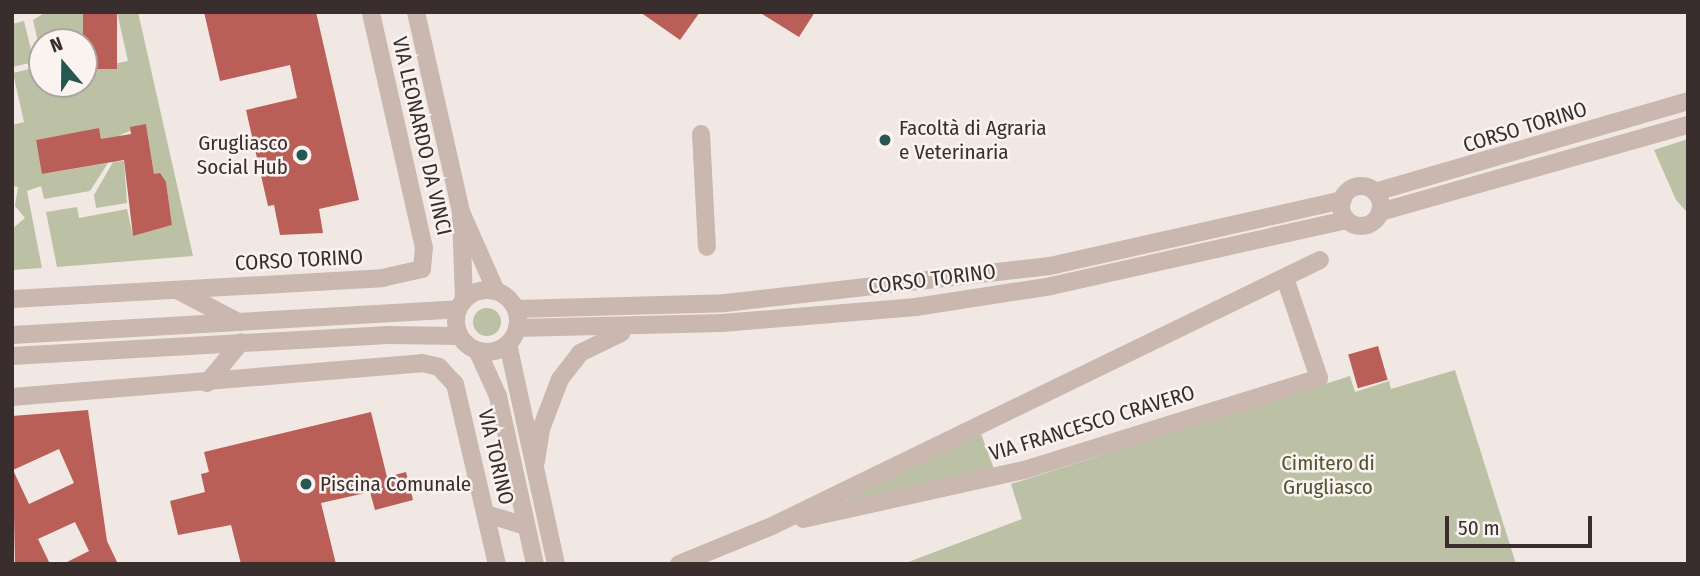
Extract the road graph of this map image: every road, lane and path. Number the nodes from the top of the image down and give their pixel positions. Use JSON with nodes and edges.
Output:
{"nodes":[{"id":1,"x":371,"y":12,"type":"edge"},
{"id":2,"x":416,"y":12,"type":"edge"},
{"id":3,"x":1688,"y":101,"type":"edge"},
{"id":4,"x":1688,"y":125,"type":"edge"},
{"id":5,"x":701,"y":134,"type":"dead end"},
{"id":6,"x":1375,"y":192,"type":"junction"},
{"id":7,"x":1343,"y":200,"type":"junction"},
{"id":8,"x":461,"y":212,"type":"junction"},
{"id":9,"x":1380,"y":212,"type":"junction"},
{"id":10,"x":1346,"y":220,"type":"junction"},
{"id":11,"x":707,"y":247,"type":"dead end"},
{"id":12,"x":1320,"y":260,"type":"dead end"},
{"id":13,"x":422,"y":269,"type":"joint"},
{"id":14,"x":1285,"y":278,"type":"junction"},
{"id":15,"x":177,"y":290,"type":"junction"},
{"id":16,"x":496,"y":291,"type":"junction"},
{"id":17,"x":12,"y":299,"type":"edge"},
{"id":18,"x":461,"y":304,"type":"junction"},
{"id":19,"x":516,"y":309,"type":"junction"},
{"id":20,"x":238,"y":322,"type":"junction"},
{"id":21,"x":655,"y":326,"type":"junction"},
{"id":22,"x":12,"y":335,"type":"edge"},
{"id":23,"x":459,"y":336,"type":"junction"},
{"id":24,"x":513,"y":336,"type":"junction"},
{"id":25,"x":241,"y":342,"type":"junction"},
{"id":26,"x":478,"y":352,"type":"junction"},
{"id":27,"x":12,"y":356,"type":"edge"},
{"id":28,"x":207,"y":383,"type":"junction"},
{"id":29,"x":12,"y":397,"type":"edge"},
{"id":30,"x":534,"y":471,"type":"junction"},
{"id":31,"x":486,"y":514,"type":"junction"},
{"id":32,"x":526,"y":526,"type":"junction"},
{"id":33,"x":772,"y":526,"type":"junction"},
{"id":34,"x":497,"y":564,"type":"edge"},
{"id":35,"x":534,"y":564,"type":"edge"},
{"id":36,"x":556,"y":564,"type":"edge"},
{"id":37,"x":680,"y":564,"type":"edge"}],
"edges":[{"from":1,"to":13,"type":"street","name":"VIA LEONARDO DA VINCI"},
{"from":2,"to":8,"type":"street","name":"VIA LEONARDO DA VINCI"},
{"from":3,"to":6,"type":"street","name":"CORSO TORINO"},
{"from":4,"to":9,"type":"street","name":"CORSO TORINO"},
{"from":5,"to":11,"type":"street"},
{"from":6,"to":7,"type":"street","name":"CORSO TORINO"},
{"from":6,"to":9,"type":"street"},
{"from":7,"to":10,"type":"street"},
{"from":7,"to":19,"type":"street","name":"CORSO TORINO"},
{"from":8,"to":16,"type":"street","name":"VIA LEONARDO DA VINCI"},
{"from":8,"to":18,"type":"street","name":"VIA LEONARDO DA VINCI"},
{"from":9,"to":10,"type":"street","name":"CORSO TORINO"},
{"from":10,"to":21,"type":"street","name":"CORSO TORINO"},
{"from":12,"to":14,"type":"street","name":"VIA FRANCESCO CRAVERO"},
{"from":13,"to":15,"type":"street","name":"CORSO TORINO"},
{"from":14,"to":33,"type":"street","name":"VIA FRANCESCO CRAVERO"},
{"from":14,"to":33,"type":"street","name":"VIA FRANCESCO CRAVERO"},
{"from":15,"to":17,"type":"street","name":"CORSO TORINO"},
{"from":15,"to":20,"type":"street"},
{"from":16,"to":18,"type":"street"},
{"from":16,"to":19,"type":"street"},
{"from":18,"to":20,"type":"street"},
{"from":18,"to":23,"type":"street"},
{"from":19,"to":24,"type":"street"},
{"from":20,"to":22,"type":"street"},
{"from":21,"to":24,"type":"street","name":"CORSO TORINO"},
{"from":21,"to":30,"type":"street"},
{"from":23,"to":25,"type":"street"},
{"from":23,"to":26,"type":"street"},
{"from":24,"to":26,"type":"street","name":"CORSO TORINO"},
{"from":24,"to":30,"type":"street"},
{"from":25,"to":27,"type":"street"},
{"from":25,"to":28,"type":"street"},
{"from":26,"to":32,"type":"street"},
{"from":28,"to":29,"type":"street"},
{"from":28,"to":31,"type":"street","name":"VIA TORINO"},
{"from":30,"to":36,"type":"street"},
{"from":31,"to":32,"type":"street"},
{"from":31,"to":34,"type":"street","name":"VIA TORINO"},
{"from":32,"to":35,"type":"street"},
{"from":33,"to":37,"type":"street","name":"VIA FRANCESCO CRAVERO"}]}
